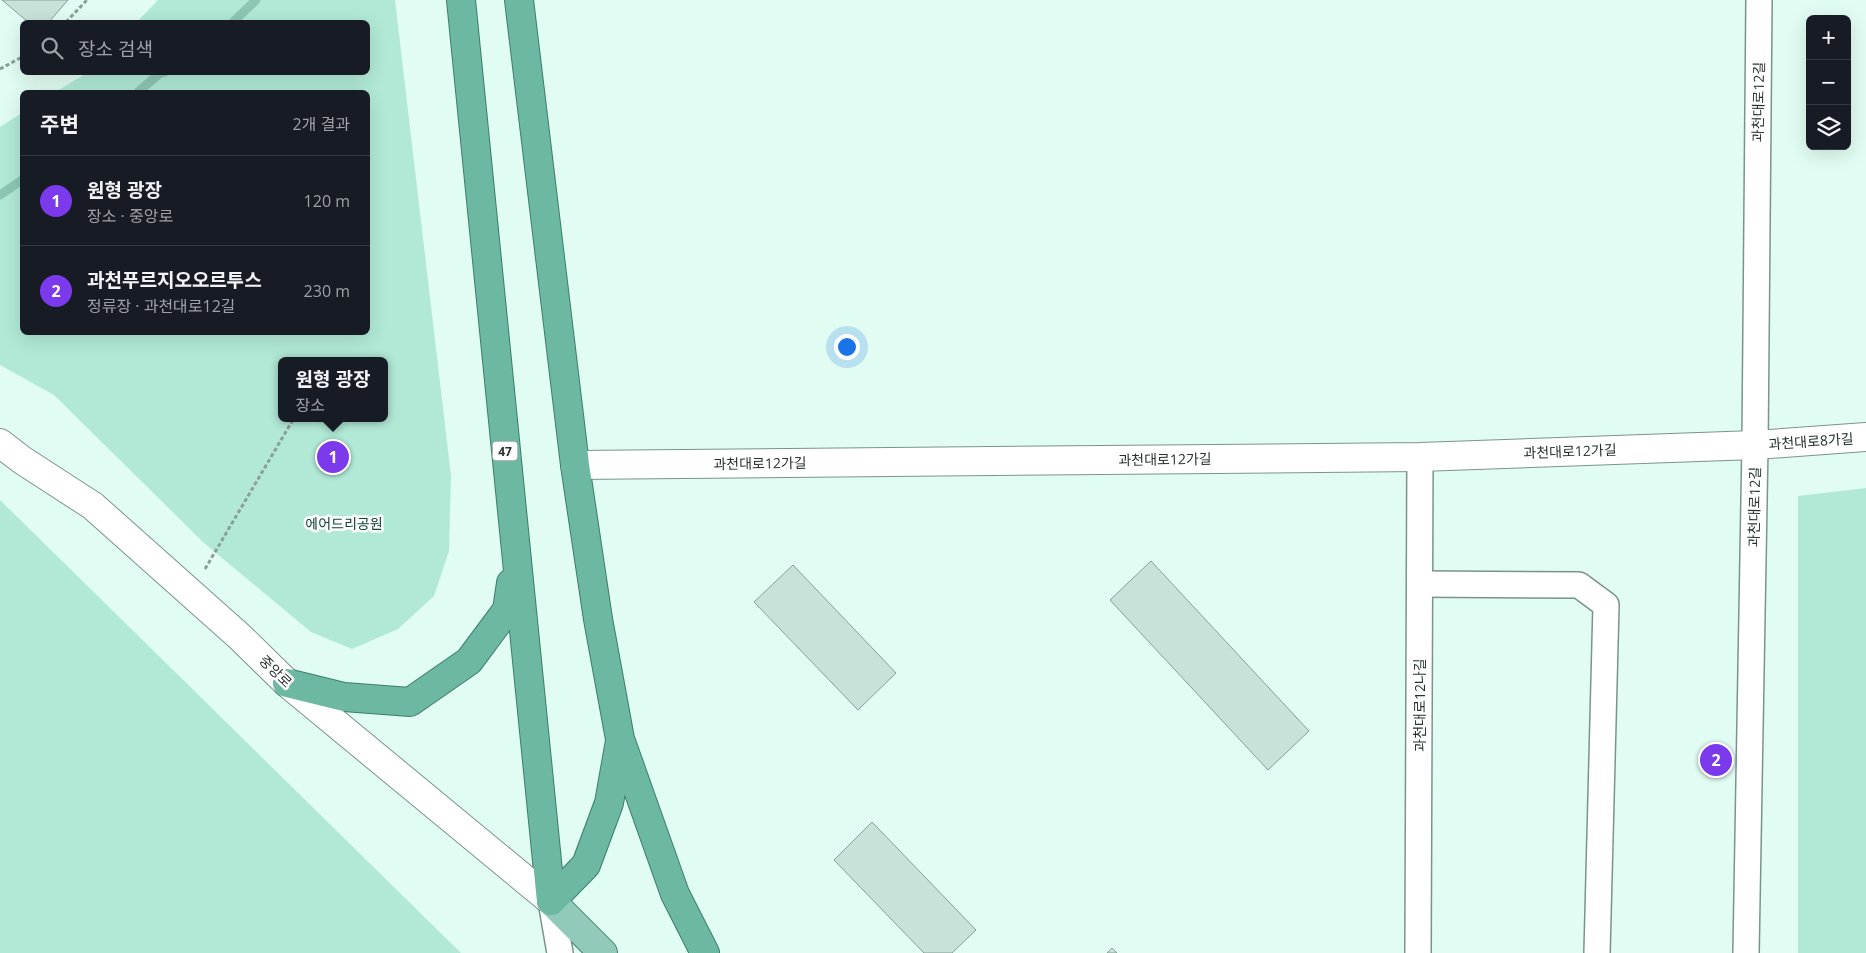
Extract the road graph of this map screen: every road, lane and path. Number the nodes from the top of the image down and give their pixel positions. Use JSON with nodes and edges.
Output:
{"nodes":[{"id":1,"x":87,"y":0,"type":"edge"},
{"id":2,"x":461,"y":0,"type":"edge"},
{"id":3,"x":519,"y":0,"type":"edge"},
{"id":4,"x":1759,"y":0,"type":"edge"},
{"id":5,"x":68,"y":20,"type":"edge"},
{"id":6,"x":20,"y":58,"type":"edge"},
{"id":7,"x":0,"y":69,"type":"edge"},
{"id":8,"x":292,"y":422,"type":"edge"},
{"id":9,"x":1866,"y":437,"type":"edge"},
{"id":10,"x":0,"y":443,"type":"edge"},
{"id":11,"x":1755,"y":445,"type":"junction"},
{"id":12,"x":1420,"y":457,"type":"junction"},
{"id":13,"x":575,"y":465,"type":"junction"},
{"id":14,"x":515,"y":554,"type":"junction"},
{"id":15,"x":1420,"y":584,"type":"junction"},
{"id":16,"x":191,"y":593,"type":"junction"},
{"id":17,"x":287,"y":683,"type":"junction"},
{"id":18,"x":620,"y":740,"type":"junction"},
{"id":19,"x":551,"y":902,"type":"junction"},
{"id":20,"x":560,"y":953,"type":"edge"},
{"id":21,"x":582,"y":953,"type":"edge"},
{"id":22,"x":603,"y":953,"type":"edge"},
{"id":23,"x":706,"y":953,"type":"edge"},
{"id":24,"x":1418,"y":953,"type":"edge"},
{"id":25,"x":1597,"y":953,"type":"edge"},
{"id":26,"x":1746,"y":953,"type":"edge"}],
"edges":[{"from":1,"to":5,"type":"path"},
{"from":2,"to":14,"type":"highway","number":"47"},
{"from":3,"to":13,"type":"highway"},
{"from":4,"to":11,"type":"street","name":"과천대로12길"},
{"from":6,"to":7,"type":"path"},
{"from":8,"to":16,"type":"path"},
{"from":9,"to":11,"type":"street","name":"과천대로8가길"},
{"from":10,"to":16,"type":"street","name":"중앙로"},
{"from":11,"to":12,"type":"street","name":"과천대로12가길"},
{"from":11,"to":26,"type":"street","name":"과천대로12길"},
{"from":12,"to":13,"type":"street","name":"과천대로12가길"},
{"from":12,"to":15,"type":"street","name":"과천대로12나길"},
{"from":13,"to":18,"type":"highway"},
{"from":14,"to":17,"type":"highway"},
{"from":14,"to":19,"type":"highway","number":"47"},
{"from":15,"to":24,"type":"street","name":"과천대로12나길"},
{"from":15,"to":25,"type":"street"},
{"from":16,"to":17,"type":"street","name":"중앙로"},
{"from":17,"to":19,"type":"street","name":"중앙로"},
{"from":18,"to":19,"type":"highway"},
{"from":18,"to":23,"type":"highway"},
{"from":19,"to":20,"type":"street"},
{"from":19,"to":21,"type":"main road","number":"47"},
{"from":19,"to":22,"type":"main road"}]}
